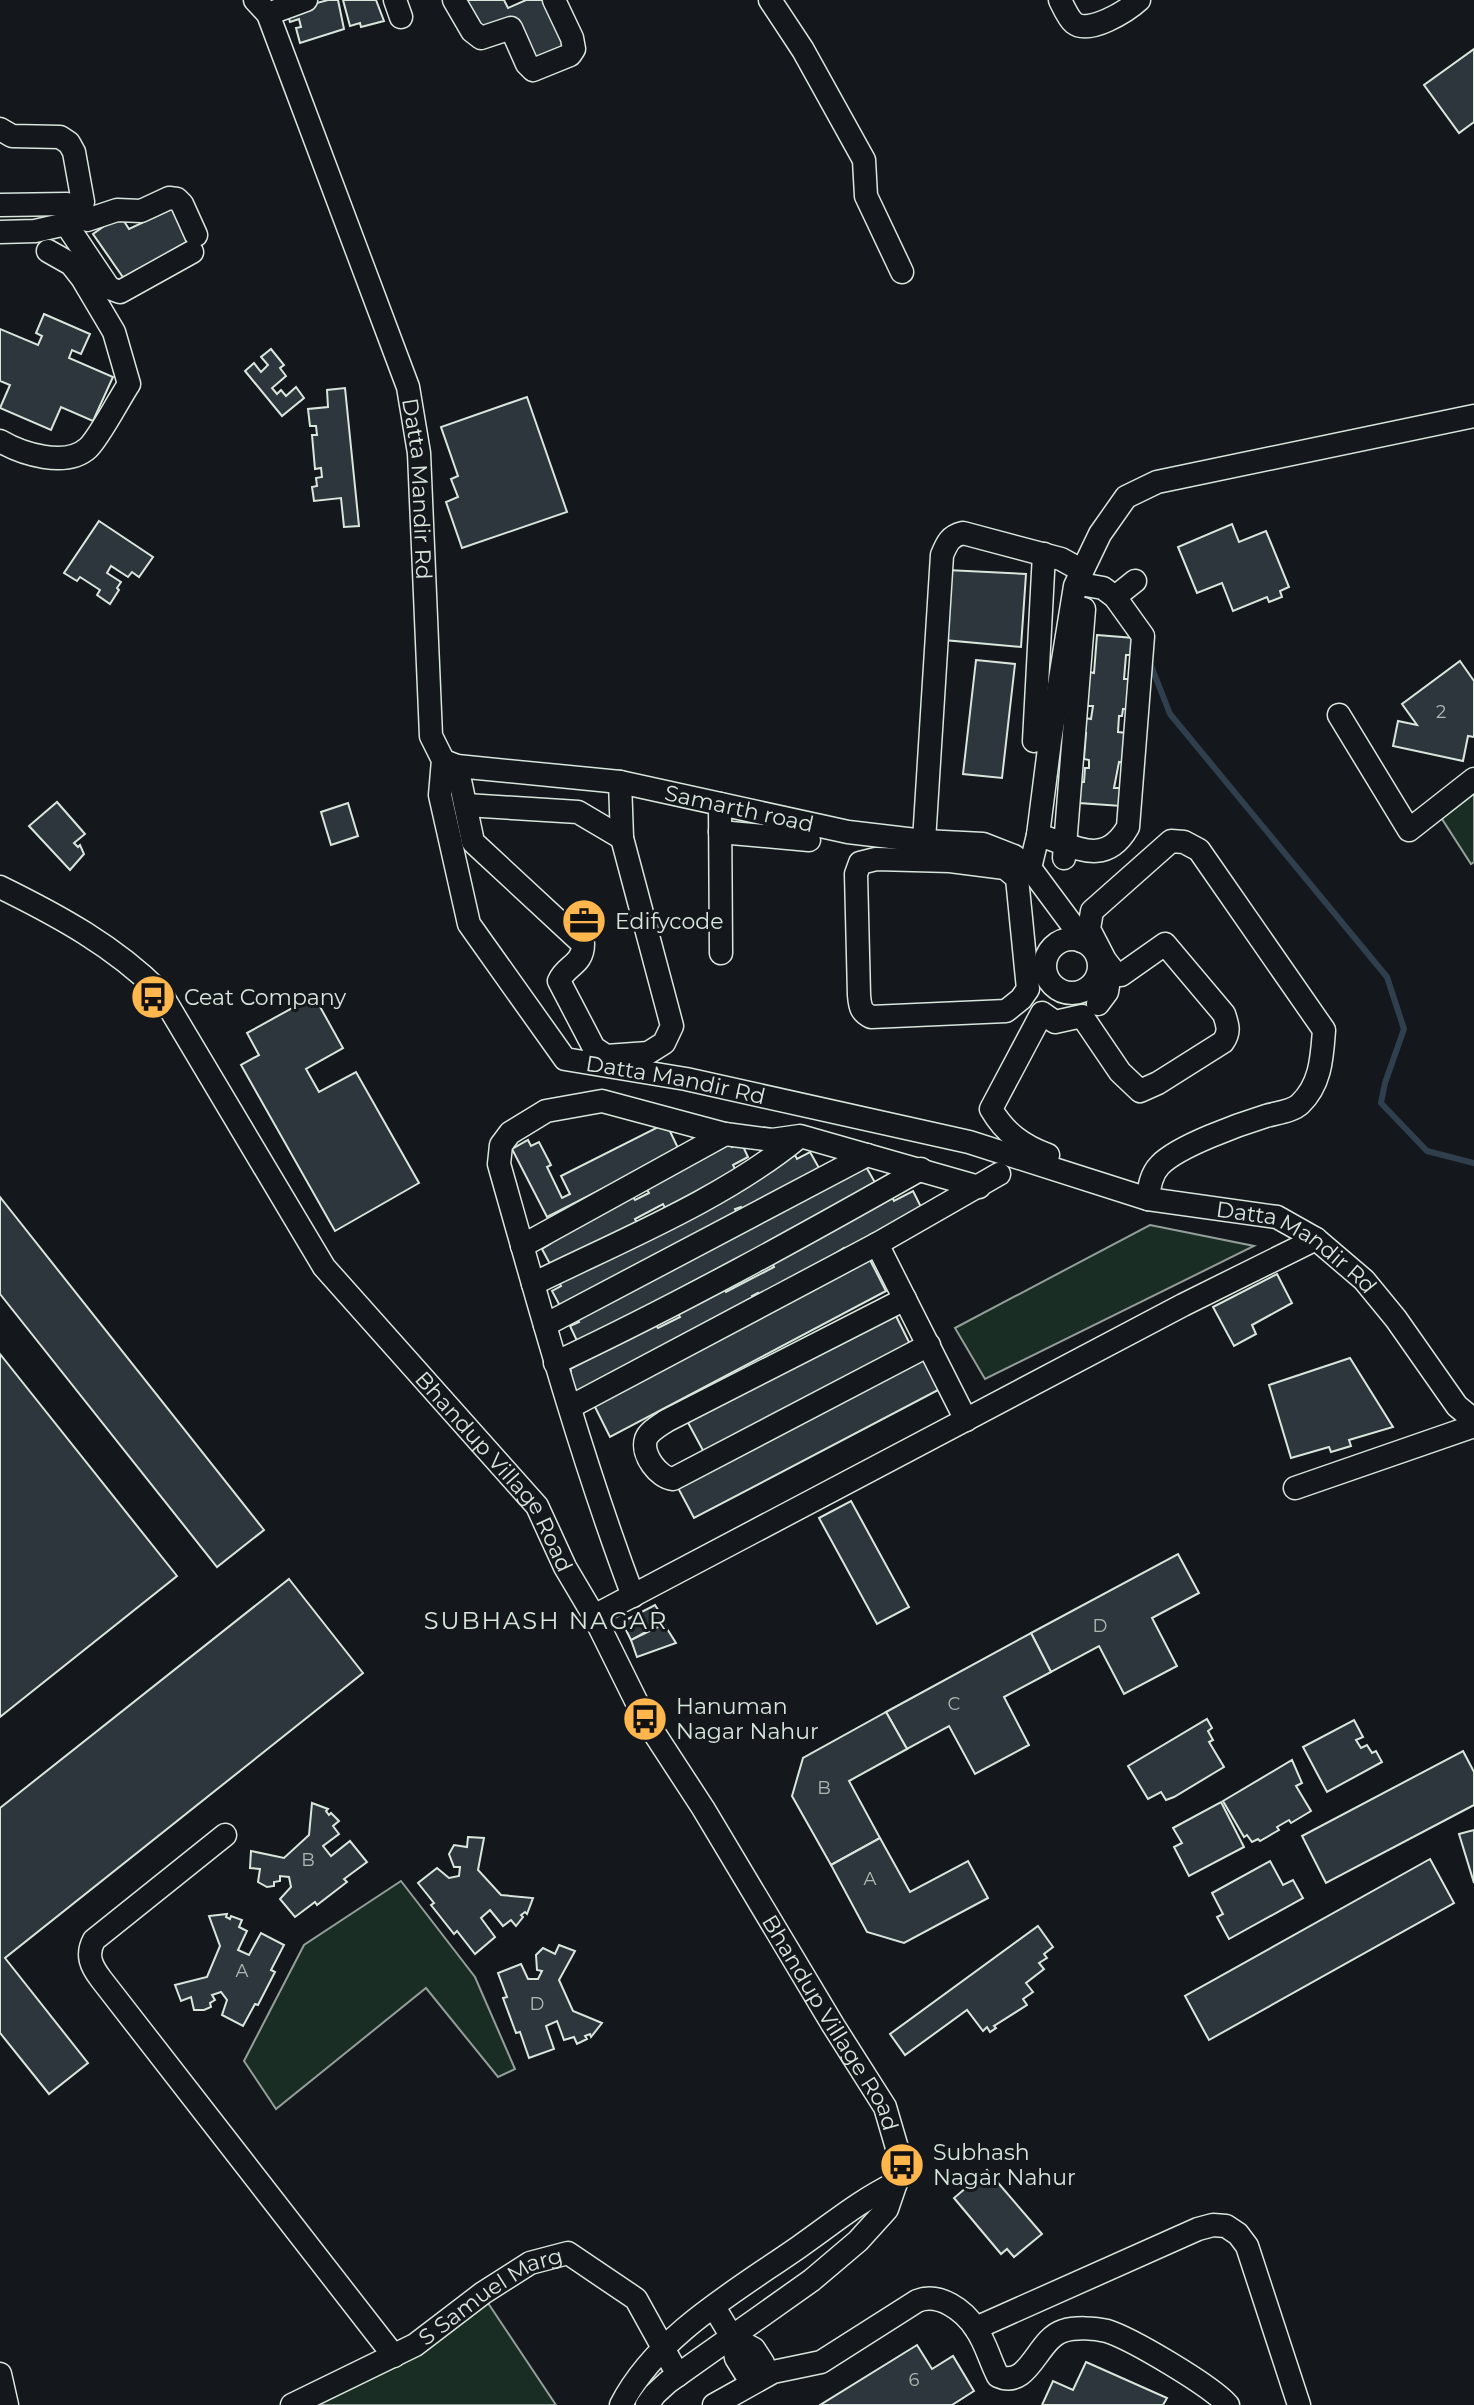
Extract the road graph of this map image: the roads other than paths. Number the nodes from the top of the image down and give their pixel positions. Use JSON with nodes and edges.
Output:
{"nodes":[{"id":1,"x":306,"y":0,"type":"edge"},
{"id":2,"x":454,"y":0,"type":"edge"},
{"id":3,"x":554,"y":0,"type":"edge"},
{"id":4,"x":770,"y":0,"type":"edge"},
{"id":5,"x":1060,"y":0,"type":"edge"},
{"id":6,"x":1139,"y":0,"type":"edge"},
{"id":7,"x":262,"y":7,"type":"edge"},
{"id":8,"x":0,"y":129,"type":"edge"},
{"id":9,"x":0,"y":205,"type":"edge"},
{"id":10,"x":72,"y":219,"type":"junction"},
{"id":11,"x":0,"y":232,"type":"edge"},
{"id":12,"x":48,"y":251,"type":"dead end"},
{"id":13,"x":902,"y":272,"type":"dead end"},
{"id":14,"x":1474,"y":416,"type":"edge"},
{"id":15,"x":0,"y":441,"type":"edge"},
{"id":16,"x":1044,"y":554,"type":"junction"},
{"id":17,"x":1086,"y":572,"type":"junction"},
{"id":18,"x":1135,"y":581,"type":"dead end"},
{"id":19,"x":1115,"y":597,"type":"junction"},
{"id":20,"x":1339,"y":715,"type":"dead end"},
{"id":21,"x":1042,"y":741,"type":"junction"},
{"id":22,"x":1074,"y":743,"type":"junction"},
{"id":23,"x":450,"y":763,"type":"junction"},
{"id":24,"x":1474,"y":779,"type":"edge"},
{"id":25,"x":620,"y":782,"type":"junction"},
{"id":26,"x":720,"y":804,"type":"junction"},
{"id":27,"x":466,"y":805,"type":"junction"},
{"id":28,"x":720,"y":832,"type":"junction"},
{"id":29,"x":1038,"y":835,"type":"junction"},
{"id":30,"x":820,"y":837,"type":"junction"},
{"id":31,"x":622,"y":838,"type":"junction"},
{"id":32,"x":924,"y":841,"type":"junction"},
{"id":33,"x":1065,"y":851,"type":"junction"},
{"id":34,"x":949,"y":852,"type":"junction"},
{"id":35,"x":1030,"y":868,"type":"junction"},
{"id":36,"x":0,"y":887,"type":"edge"},
{"id":37,"x":1083,"y":935,"type":"junction"},
{"id":38,"x":721,"y":953,"type":"dead end"},
{"id":39,"x":1111,"y":968,"type":"junction"},
{"id":40,"x":1066,"y":993,"type":"junction"},
{"id":41,"x":1098,"y":1004,"type":"dead end"},
{"id":42,"x":1060,"y":1021,"type":"junction"},
{"id":43,"x":725,"y":1134,"type":"junction"},
{"id":44,"x":800,"y":1136,"type":"junction"},
{"id":45,"x":867,"y":1155,"type":"junction"},
{"id":46,"x":921,"y":1169,"type":"junction"},
{"id":47,"x":999,"y":1174,"type":"dead end"},
{"id":48,"x":979,"y":1187,"type":"junction"},
{"id":49,"x":1142,"y":1191,"type":"junction"},
{"id":50,"x":1316,"y":1239,"type":"junction"},
{"id":51,"x":877,"y":1244,"type":"junction"},
{"id":52,"x":522,"y":1246,"type":"junction"},
{"id":53,"x":533,"y":1284,"type":"junction"},
{"id":54,"x":905,"y":1299,"type":"junction"},
{"id":55,"x":545,"y":1325,"type":"junction"},
{"id":56,"x":929,"y":1345,"type":"junction"},
{"id":57,"x":555,"y":1363,"type":"junction"},
{"id":58,"x":570,"y":1407,"type":"junction"},
{"id":59,"x":966,"y":1420,"type":"junction"},
{"id":60,"x":1474,"y":1420,"type":"edge"},
{"id":61,"x":1474,"y":1426,"type":"edge"},
{"id":62,"x":1295,"y":1488,"type":"dead end"},
{"id":63,"x":633,"y":1596,"type":"junction"},
{"id":64,"x":594,"y":1616,"type":"junction"},
{"id":65,"x":225,"y":1835,"type":"dead end"},
{"id":66,"x":896,"y":2183,"type":"junction"},
{"id":67,"x":714,"y":2307,"type":"junction"},
{"id":68,"x":976,"y":2328,"type":"junction"},
{"id":69,"x":732,"y":2337,"type":"junction"},
{"id":70,"x":665,"y":2347,"type":"junction"},
{"id":71,"x":394,"y":2356,"type":"junction"},
{"id":72,"x":754,"y":2369,"type":"dead end"},
{"id":73,"x":0,"y":2374,"type":"edge"},
{"id":74,"x":678,"y":2375,"type":"junction"},
{"id":75,"x":7,"y":2405,"type":"edge"},
{"id":76,"x":292,"y":2405,"type":"edge"},
{"id":77,"x":621,"y":2405,"type":"edge"},
{"id":78,"x":647,"y":2405,"type":"edge"},
{"id":79,"x":714,"y":2405,"type":"edge"},
{"id":80,"x":1228,"y":2405,"type":"edge"},
{"id":81,"x":1299,"y":2405,"type":"edge"}],
"edges":[{"from":1,"to":7,"type":"street"},
{"from":2,"to":3,"type":"street"},
{"from":4,"to":13,"type":"street"},
{"from":5,"to":6,"type":"street"},
{"from":7,"to":23,"type":"street","name":"Datta Mandir Rd"},
{"from":8,"to":10,"type":"street"},
{"from":9,"to":10,"type":"street"},
{"from":10,"to":10,"type":"street"},
{"from":10,"to":11,"type":"street"},
{"from":12,"to":15,"type":"street"},
{"from":14,"to":17,"type":"street"},
{"from":16,"to":17,"type":"street"},
{"from":16,"to":21,"type":"street"},
{"from":16,"to":32,"type":"street"},
{"from":17,"to":19,"type":"street"},
{"from":17,"to":21,"type":"street"},
{"from":17,"to":22,"type":"street"},
{"from":18,"to":19,"type":"street"},
{"from":19,"to":33,"type":"street"},
{"from":20,"to":24,"type":"street"},
{"from":21,"to":22,"type":"street"},
{"from":21,"to":29,"type":"street"},
{"from":22,"to":33,"type":"street"},
{"from":23,"to":25,"type":"street","name":"Samarth road"},
{"from":23,"to":27,"type":"street"},
{"from":23,"to":49,"type":"street","name":"Datta Mandir Rd"},
{"from":25,"to":26,"type":"street","name":"Samarth road"},
{"from":25,"to":31,"type":"street"},
{"from":26,"to":28,"type":"street"},
{"from":26,"to":30,"type":"street","name":"Samarth road"},
{"from":27,"to":31,"type":"street"},
{"from":27,"to":31,"type":"street"},
{"from":28,"to":30,"type":"street"},
{"from":28,"to":38,"type":"street"},
{"from":29,"to":33,"type":"street"},
{"from":29,"to":35,"type":"street"},
{"from":30,"to":32,"type":"street","name":"Samarth road"},
{"from":32,"to":34,"type":"street","name":"Samarth road"},
{"from":34,"to":34,"type":"street"},
{"from":34,"to":35,"type":"street","name":"Samarth road"},
{"from":35,"to":37,"type":"street"},
{"from":36,"to":64,"type":"street","name":"Bhandup Village Road"},
{"from":37,"to":39,"type":"street"},
{"from":37,"to":40,"type":"street"},
{"from":37,"to":40,"type":"street"},
{"from":37,"to":49,"type":"street"},
{"from":39,"to":41,"type":"street"},
{"from":39,"to":42,"type":"street"},
{"from":40,"to":42,"type":"street"},
{"from":42,"to":49,"type":"street"},
{"from":43,"to":44,"type":"street"},
{"from":43,"to":52,"type":"street"},
{"from":43,"to":52,"type":"street"},
{"from":44,"to":45,"type":"street"},
{"from":44,"to":53,"type":"street"},
{"from":45,"to":46,"type":"street"},
{"from":45,"to":55,"type":"street"},
{"from":46,"to":48,"type":"street"},
{"from":46,"to":57,"type":"street"},
{"from":47,"to":48,"type":"street"},
{"from":48,"to":51,"type":"street"},
{"from":49,"to":50,"type":"street","name":"Datta Mandir Rd"},
{"from":50,"to":59,"type":"street"},
{"from":50,"to":60,"type":"street","name":"Datta Mandir Rd"},
{"from":51,"to":54,"type":"street"},
{"from":51,"to":58,"type":"street"},
{"from":52,"to":53,"type":"street"},
{"from":53,"to":55,"type":"street"},
{"from":54,"to":56,"type":"street"},
{"from":54,"to":56,"type":"street"},
{"from":55,"to":57,"type":"street"},
{"from":56,"to":59,"type":"street"},
{"from":57,"to":58,"type":"street"},
{"from":58,"to":63,"type":"street"},
{"from":59,"to":63,"type":"street"},
{"from":61,"to":62,"type":"street"},
{"from":63,"to":64,"type":"street"},
{"from":64,"to":66,"type":"street","name":"Bhandup Village Road"},
{"from":65,"to":71,"type":"street"},
{"from":66,"to":67,"type":"street"},
{"from":66,"to":69,"type":"street","name":"Bhandup Village Road"},
{"from":67,"to":69,"type":"street"},
{"from":67,"to":70,"type":"street"},
{"from":68,"to":79,"type":"street"},
{"from":68,"to":80,"type":"street"},
{"from":68,"to":81,"type":"street"},
{"from":69,"to":72,"type":"street"},
{"from":69,"to":74,"type":"street","name":"Bhandup Village Road"},
{"from":70,"to":71,"type":"street","name":"S Samuel Marg"},
{"from":70,"to":74,"type":"street","name":"S Samuel Marg"},
{"from":70,"to":77,"type":"street"},
{"from":71,"to":76,"type":"street","name":"S Samuel Marg"},
{"from":73,"to":75,"type":"street"},
{"from":74,"to":78,"type":"street","name":"Bhandup Village Road"}]}
